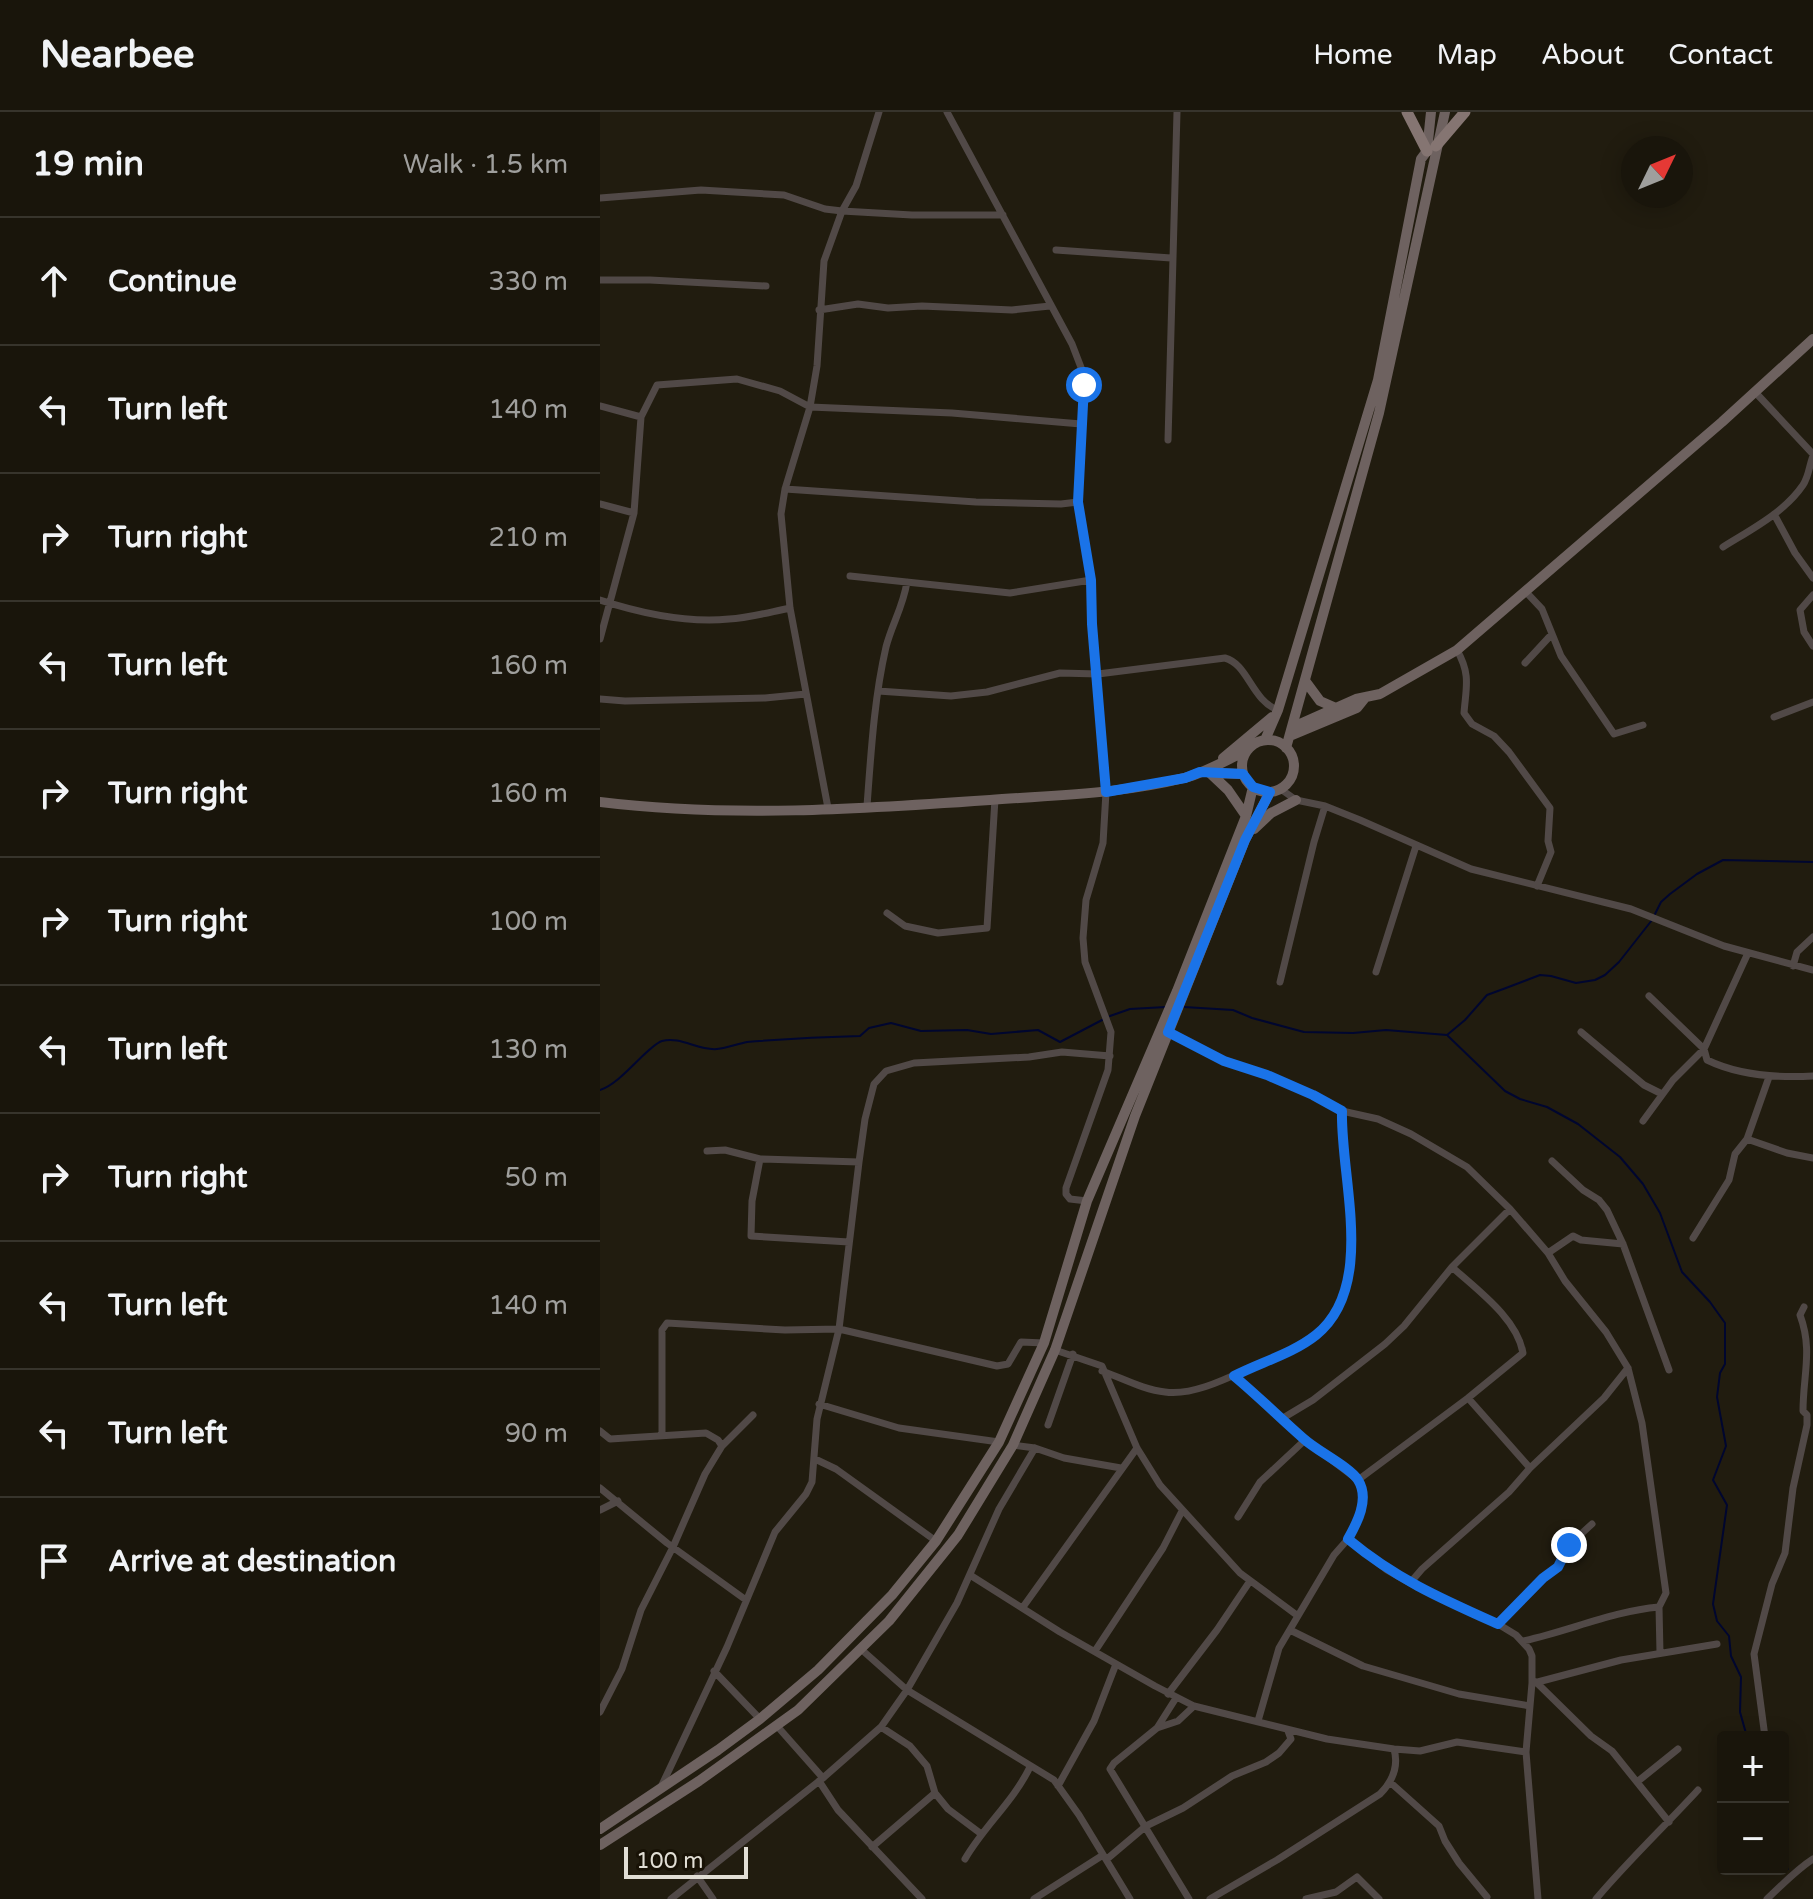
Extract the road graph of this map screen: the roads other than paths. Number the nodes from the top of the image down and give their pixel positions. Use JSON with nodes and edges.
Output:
{"nodes":[{"id":1,"x":879,"y":112,"type":"edge"},
{"id":2,"x":947,"y":112,"type":"edge"},
{"id":3,"x":1177,"y":112,"type":"edge"},
{"id":4,"x":1407,"y":112,"type":"edge"},
{"id":5,"x":1431,"y":112,"type":"edge"},
{"id":6,"x":1445,"y":112,"type":"edge"},
{"id":7,"x":1465,"y":112,"type":"edge"},
{"id":8,"x":1431,"y":148,"type":"junction"},
{"id":9,"x":600,"y":198,"type":"edge"},
{"id":10,"x":842,"y":211,"type":"junction"},
{"id":11,"x":1003,"y":215,"type":"junction"},
{"id":12,"x":1056,"y":250,"type":"dead end"},
{"id":13,"x":1171,"y":258,"type":"junction"},
{"id":14,"x":600,"y":280,"type":"edge"},
{"id":15,"x":766,"y":286,"type":"dead end"},
{"id":16,"x":1050,"y":306,"type":"junction"},
{"id":17,"x":819,"y":310,"type":"junction"},
{"id":18,"x":1813,"y":339,"type":"edge"},
{"id":19,"x":1755,"y":392,"type":"junction"},
{"id":20,"x":600,"y":406,"type":"edge"},
{"id":21,"x":646,"y":407,"type":"junction"},
{"id":22,"x":810,"y":407,"type":"junction"},
{"id":23,"x":631,"y":413,"type":"junction"},
{"id":24,"x":641,"y":417,"type":"junction"},
{"id":25,"x":1081,"y":424,"type":"junction"},
{"id":26,"x":1168,"y":440,"type":"dead end"},
{"id":27,"x":1813,"y":455,"type":"edge"},
{"id":28,"x":785,"y":489,"type":"junction"},
{"id":29,"x":1078,"y":502,"type":"junction"},
{"id":30,"x":600,"y":504,"type":"edge"},
{"id":31,"x":634,"y":513,"type":"junction"},
{"id":32,"x":1774,"y":514,"type":"junction"},
{"id":33,"x":1723,"y":547,"type":"dead end"},
{"id":34,"x":850,"y":576,"type":"dead end"},
{"id":35,"x":1813,"y":578,"type":"edge"},
{"id":36,"x":1091,"y":580,"type":"junction"},
{"id":37,"x":907,"y":582,"type":"junction"},
{"id":38,"x":1526,"y":592,"type":"junction"},
{"id":39,"x":1813,"y":595,"type":"edge"},
{"id":40,"x":600,"y":600,"type":"edge"},
{"id":41,"x":609,"y":603,"type":"junction"},
{"id":42,"x":790,"y":608,"type":"junction"},
{"id":43,"x":1552,"y":634,"type":"junction"},
{"id":44,"x":600,"y":639,"type":"edge"},
{"id":45,"x":1813,"y":646,"type":"edge"},
{"id":46,"x":1457,"y":650,"type":"junction"},
{"id":47,"x":1525,"y":663,"type":"dead end"},
{"id":48,"x":1098,"y":674,"type":"junction"},
{"id":49,"x":1306,"y":681,"type":"junction"},
{"id":50,"x":878,"y":691,"type":"junction"},
{"id":51,"x":806,"y":694,"type":"junction"},
{"id":52,"x":1365,"y":698,"type":"junction"},
{"id":53,"x":600,"y":699,"type":"edge"},
{"id":54,"x":1813,"y":702,"type":"edge"},
{"id":55,"x":1336,"y":708,"type":"junction"},
{"id":56,"x":1277,"y":712,"type":"junction"},
{"id":57,"x":1774,"y":717,"type":"dead end"},
{"id":58,"x":1643,"y":725,"type":"dead end"},
{"id":59,"x":1292,"y":731,"type":"junction"},
{"id":60,"x":1265,"y":740,"type":"junction"},
{"id":61,"x":1286,"y":748,"type":"junction"},
{"id":62,"x":1246,"y":751,"type":"junction"},
{"id":63,"x":1207,"y":771,"type":"junction"},
{"id":64,"x":1243,"y":774,"type":"junction"},
{"id":65,"x":1253,"y":787,"type":"junction"},
{"id":66,"x":1276,"y":791,"type":"junction"},
{"id":67,"x":1106,"y":792,"type":"junction"},
{"id":68,"x":995,"y":799,"type":"junction"},
{"id":69,"x":1296,"y":800,"type":"junction"},
{"id":70,"x":600,"y":802,"type":"edge"},
{"id":71,"x":867,"y":806,"type":"junction"},
{"id":72,"x":1325,"y":806,"type":"junction"},
{"id":73,"x":828,"y":808,"type":"junction"},
{"id":74,"x":1246,"y":816,"type":"junction"},
{"id":75,"x":1245,"y":840,"type":"junction"},
{"id":76,"x":1416,"y":846,"type":"junction"},
{"id":77,"x":1537,"y":886,"type":"junction"},
{"id":78,"x":887,"y":913,"type":"dead end"},
{"id":79,"x":1813,"y":937,"type":"edge"},
{"id":80,"x":1748,"y":953,"type":"junction"},
{"id":81,"x":1793,"y":966,"type":"junction"},
{"id":82,"x":1813,"y":970,"type":"edge"},
{"id":83,"x":1376,"y":972,"type":"dead end"},
{"id":84,"x":1280,"y":982,"type":"dead end"},
{"id":85,"x":1180,"y":995,"type":"junction"},
{"id":86,"x":1649,"y":996,"type":"dead end"},
{"id":87,"x":1166,"y":1031,"type":"junction"},
{"id":88,"x":1581,"y":1032,"type":"dead end"},
{"id":89,"x":1704,"y":1049,"type":"junction"},
{"id":90,"x":1110,"y":1056,"type":"junction"},
{"id":91,"x":1813,"y":1076,"type":"edge"},
{"id":92,"x":1769,"y":1077,"type":"junction"},
{"id":93,"x":1662,"y":1094,"type":"junction"},
{"id":94,"x":1342,"y":1111,"type":"junction"},
{"id":95,"x":1643,"y":1121,"type":"dead end"},
{"id":96,"x":1747,"y":1139,"type":"junction"},
{"id":97,"x":707,"y":1151,"type":"dead end"},
{"id":98,"x":1813,"y":1158,"type":"edge"},
{"id":99,"x":760,"y":1159,"type":"junction"},
{"id":100,"x":1552,"y":1161,"type":"dead end"},
{"id":101,"x":859,"y":1162,"type":"junction"},
{"id":102,"x":1087,"y":1201,"type":"junction"},
{"id":103,"x":1510,"y":1209,"type":"junction"},
{"id":104,"x":1693,"y":1238,"type":"dead end"},
{"id":105,"x":849,"y":1242,"type":"junction"},
{"id":106,"x":1623,"y":1244,"type":"junction"},
{"id":107,"x":1548,"y":1253,"type":"junction"},
{"id":108,"x":1452,"y":1267,"type":"junction"},
{"id":109,"x":1804,"y":1307,"type":"dead end"},
{"id":110,"x":839,"y":1329,"type":"junction"},
{"id":111,"x":1044,"y":1343,"type":"junction"},
{"id":112,"x":1055,"y":1350,"type":"junction"},
{"id":113,"x":1073,"y":1354,"type":"junction"},
{"id":114,"x":1628,"y":1368,"type":"junction"},
{"id":115,"x":1669,"y":1370,"type":"dead end"},
{"id":116,"x":1102,"y":1371,"type":"junction"},
{"id":117,"x":1234,"y":1376,"type":"junction"},
{"id":118,"x":1468,"y":1398,"type":"junction"},
{"id":119,"x":819,"y":1404,"type":"junction"},
{"id":120,"x":753,"y":1415,"type":"dead end"},
{"id":121,"x":1283,"y":1418,"type":"junction"},
{"id":122,"x":1810,"y":1420,"type":"edge"},
{"id":123,"x":1048,"y":1425,"type":"dead end"},
{"id":124,"x":600,"y":1431,"type":"edge"},
{"id":125,"x":662,"y":1435,"type":"junction"},
{"id":126,"x":1305,"y":1440,"type":"junction"},
{"id":127,"x":999,"y":1442,"type":"junction"},
{"id":128,"x":1013,"y":1445,"type":"junction"},
{"id":129,"x":722,"y":1446,"type":"junction"},
{"id":130,"x":1035,"y":1448,"type":"junction"},
{"id":131,"x":1137,"y":1448,"type":"junction"},
{"id":132,"x":815,"y":1459,"type":"junction"},
{"id":133,"x":1121,"y":1468,"type":"junction"},
{"id":134,"x":1530,"y":1468,"type":"junction"},
{"id":135,"x":1358,"y":1480,"type":"junction"},
{"id":136,"x":600,"y":1488,"type":"edge"},
{"id":137,"x":618,"y":1501,"type":"junction"},
{"id":138,"x":600,"y":1510,"type":"edge"},
{"id":139,"x":1182,"y":1511,"type":"junction"},
{"id":140,"x":1238,"y":1517,"type":"dead end"},
{"id":141,"x":1592,"y":1524,"type":"dead end"},
{"id":142,"x":1348,"y":1539,"type":"junction"},
{"id":143,"x":936,"y":1541,"type":"junction"},
{"id":144,"x":673,"y":1547,"type":"junction"},
{"id":145,"x":970,"y":1575,"type":"junction"},
{"id":146,"x":1250,"y":1581,"type":"junction"},
{"id":147,"x":1410,"y":1583,"type":"junction"},
{"id":148,"x":746,"y":1600,"type":"junction"},
{"id":149,"x":1023,"y":1607,"type":"junction"},
{"id":150,"x":1659,"y":1607,"type":"junction"},
{"id":151,"x":1298,"y":1616,"type":"junction"},
{"id":152,"x":1498,"y":1624,"type":"junction"},
{"id":153,"x":1290,"y":1630,"type":"junction"},
{"id":154,"x":1523,"y":1641,"type":"junction"},
{"id":155,"x":1717,"y":1644,"type":"dead end"},
{"id":156,"x":862,"y":1650,"type":"junction"},
{"id":157,"x":1095,"y":1651,"type":"junction"},
{"id":158,"x":1660,"y":1653,"type":"junction"},
{"id":159,"x":1116,"y":1664,"type":"junction"},
{"id":160,"x":714,"y":1671,"type":"junction"},
{"id":161,"x":1534,"y":1683,"type":"junction"},
{"id":162,"x":907,"y":1690,"type":"junction"},
{"id":163,"x":1168,"y":1694,"type":"junction"},
{"id":164,"x":1176,"y":1698,"type":"junction"},
{"id":165,"x":1194,"y":1706,"type":"junction"},
{"id":166,"x":1530,"y":1706,"type":"junction"},
{"id":167,"x":600,"y":1712,"type":"edge"},
{"id":168,"x":760,"y":1719,"type":"junction"},
{"id":169,"x":1258,"y":1721,"type":"junction"},
{"id":170,"x":777,"y":1726,"type":"junction"},
{"id":171,"x":881,"y":1727,"type":"junction"},
{"id":172,"x":1157,"y":1728,"type":"junction"},
{"id":173,"x":1288,"y":1731,"type":"junction"},
{"id":174,"x":1764,"y":1731,"type":"edge"},
{"id":175,"x":1394,"y":1749,"type":"junction"},
{"id":176,"x":1678,"y":1749,"type":"dead end"},
{"id":177,"x":1526,"y":1752,"type":"junction"},
{"id":178,"x":1030,"y":1767,"type":"junction"},
{"id":179,"x":821,"y":1780,"type":"junction"},
{"id":180,"x":1637,"y":1782,"type":"junction"},
{"id":181,"x":1391,"y":1783,"type":"junction"},
{"id":182,"x":1058,"y":1786,"type":"junction"},
{"id":183,"x":660,"y":1789,"type":"junction"},
{"id":184,"x":1698,"y":1790,"type":"dead end"},
{"id":185,"x":935,"y":1793,"type":"junction"},
{"id":186,"x":1669,"y":1822,"type":"junction"},
{"id":187,"x":1146,"y":1826,"type":"junction"},
{"id":188,"x":600,"y":1829,"type":"edge"},
{"id":189,"x":980,"y":1833,"type":"junction"},
{"id":190,"x":600,"y":1845,"type":"edge"},
{"id":191,"x":872,"y":1847,"type":"junction"},
{"id":192,"x":1105,"y":1857,"type":"junction"},
{"id":193,"x":965,"y":1859,"type":"dead end"},
{"id":194,"x":1813,"y":1859,"type":"edge"},
{"id":195,"x":697,"y":1876,"type":"junction"},
{"id":196,"x":1487,"y":1897,"type":"dead end"},
{"id":197,"x":671,"y":1899,"type":"edge"},
{"id":198,"x":713,"y":1899,"type":"edge"},
{"id":199,"x":922,"y":1899,"type":"edge"},
{"id":200,"x":1034,"y":1899,"type":"edge"},
{"id":201,"x":1130,"y":1899,"type":"edge"},
{"id":202,"x":1189,"y":1899,"type":"edge"},
{"id":203,"x":1210,"y":1899,"type":"edge"},
{"id":204,"x":1306,"y":1899,"type":"edge"},
{"id":205,"x":1379,"y":1899,"type":"edge"},
{"id":206,"x":1538,"y":1899,"type":"edge"},
{"id":207,"x":1596,"y":1899,"type":"edge"},
{"id":208,"x":1767,"y":1899,"type":"edge"}],
"edges":[{"from":1,"to":10,"type":"street"},
{"from":2,"to":11,"type":"street"},
{"from":3,"to":13,"type":"street"},
{"from":4,"to":8,"type":"main road"},
{"from":5,"to":8,"type":"main road"},
{"from":6,"to":8,"type":"main road"},
{"from":7,"to":8,"type":"main road"},
{"from":8,"to":49,"type":"main road"},
{"from":8,"to":56,"type":"main road"},
{"from":9,"to":10,"type":"street"},
{"from":10,"to":11,"type":"street"},
{"from":10,"to":17,"type":"street"},
{"from":11,"to":16,"type":"street"},
{"from":12,"to":13,"type":"street"},
{"from":13,"to":26,"type":"street"},
{"from":14,"to":15,"type":"street"},
{"from":16,"to":17,"type":"street"},
{"from":16,"to":25,"type":"street"},
{"from":17,"to":22,"type":"street"},
{"from":18,"to":19,"type":"main road"},
{"from":19,"to":27,"type":"street"},
{"from":19,"to":38,"type":"main road"},
{"from":20,"to":23,"type":"street"},
{"from":21,"to":22,"type":"street"},
{"from":21,"to":23,"type":"street"},
{"from":21,"to":24,"type":"street"},
{"from":22,"to":25,"type":"street"},
{"from":22,"to":28,"type":"street"},
{"from":23,"to":24,"type":"street"},
{"from":24,"to":31,"type":"street"},
{"from":25,"to":29,"type":"street"},
{"from":27,"to":32,"type":"street"},
{"from":28,"to":29,"type":"street"},
{"from":28,"to":42,"type":"street"},
{"from":29,"to":36,"type":"street"},
{"from":30,"to":31,"type":"street"},
{"from":31,"to":41,"type":"street"},
{"from":32,"to":33,"type":"street"},
{"from":32,"to":35,"type":"street"},
{"from":34,"to":37,"type":"street"},
{"from":36,"to":37,"type":"street"},
{"from":36,"to":48,"type":"street"},
{"from":37,"to":50,"type":"street"},
{"from":38,"to":43,"type":"street"},
{"from":38,"to":46,"type":"main road"},
{"from":39,"to":45,"type":"street"},
{"from":40,"to":41,"type":"street"},
{"from":41,"to":42,"type":"street"},
{"from":41,"to":44,"type":"street"},
{"from":42,"to":51,"type":"street"},
{"from":43,"to":47,"type":"street"},
{"from":43,"to":58,"type":"street"},
{"from":46,"to":52,"type":"main road"},
{"from":46,"to":77,"type":"street"},
{"from":48,"to":50,"type":"street"},
{"from":48,"to":56,"type":"street"},
{"from":48,"to":67,"type":"street"},
{"from":49,"to":55,"type":"main road"},
{"from":49,"to":59,"type":"main road"},
{"from":50,"to":71,"type":"street"},
{"from":51,"to":53,"type":"street"},
{"from":51,"to":73,"type":"street"},
{"from":52,"to":55,"type":"main road"},
{"from":52,"to":59,"type":"main road"},
{"from":54,"to":57,"type":"street"},
{"from":55,"to":59,"type":"main road"},
{"from":56,"to":60,"type":"main road"},
{"from":56,"to":63,"type":"main road"},
{"from":59,"to":61,"type":"main road"},
{"from":60,"to":61,"type":"main road"},
{"from":60,"to":62,"type":"main road"},
{"from":61,"to":66,"type":"main road"},
{"from":62,"to":63,"type":"main road"},
{"from":62,"to":64,"type":"main road"},
{"from":63,"to":64,"type":"main road"},
{"from":63,"to":67,"type":"main road"},
{"from":63,"to":74,"type":"main road"},
{"from":64,"to":65,"type":"main road"},
{"from":65,"to":66,"type":"main road"},
{"from":65,"to":74,"type":"main road"},
{"from":66,"to":69,"type":"street"},
{"from":66,"to":75,"type":"main road"},
{"from":67,"to":68,"type":"main road"},
{"from":67,"to":90,"type":"street"},
{"from":68,"to":71,"type":"main road"},
{"from":68,"to":78,"type":"street"},
{"from":69,"to":72,"type":"street"},
{"from":69,"to":75,"type":"main road"},
{"from":70,"to":73,"type":"main road"},
{"from":71,"to":73,"type":"main road"},
{"from":72,"to":76,"type":"street"},
{"from":72,"to":84,"type":"street"},
{"from":74,"to":85,"type":"main road"},
{"from":75,"to":85,"type":"main road"},
{"from":76,"to":77,"type":"street"},
{"from":76,"to":83,"type":"street"},
{"from":77,"to":80,"type":"street"},
{"from":79,"to":81,"type":"street"},
{"from":80,"to":81,"type":"street"},
{"from":80,"to":89,"type":"street"},
{"from":81,"to":82,"type":"street"},
{"from":85,"to":87,"type":"main road"},
{"from":86,"to":89,"type":"street"},
{"from":87,"to":94,"type":"street"},
{"from":87,"to":102,"type":"main road"},
{"from":87,"to":112,"type":"main road"},
{"from":88,"to":93,"type":"street"},
{"from":89,"to":92,"type":"street"},
{"from":89,"to":93,"type":"street"},
{"from":90,"to":101,"type":"street"},
{"from":90,"to":102,"type":"street"},
{"from":91,"to":92,"type":"street"},
{"from":92,"to":96,"type":"street"},
{"from":93,"to":95,"type":"street"},
{"from":94,"to":103,"type":"street"},
{"from":94,"to":117,"type":"street"},
{"from":96,"to":98,"type":"street"},
{"from":96,"to":104,"type":"street"},
{"from":97,"to":99,"type":"street"},
{"from":99,"to":101,"type":"street"},
{"from":99,"to":105,"type":"street"},
{"from":100,"to":106,"type":"street"},
{"from":101,"to":105,"type":"street"},
{"from":102,"to":111,"type":"main road"},
{"from":103,"to":107,"type":"street"},
{"from":103,"to":108,"type":"street"},
{"from":105,"to":110,"type":"street"},
{"from":106,"to":107,"type":"street"},
{"from":106,"to":115,"type":"street"},
{"from":107,"to":114,"type":"street"},
{"from":108,"to":118,"type":"street"},
{"from":108,"to":121,"type":"street"},
{"from":109,"to":122,"type":"street"},
{"from":110,"to":111,"type":"street"},
{"from":110,"to":119,"type":"street"},
{"from":110,"to":125,"type":"street"},
{"from":111,"to":127,"type":"main road"},
{"from":112,"to":113,"type":"street"},
{"from":112,"to":128,"type":"main road"},
{"from":113,"to":116,"type":"street"},
{"from":113,"to":123,"type":"street"},
{"from":114,"to":134,"type":"street"},
{"from":114,"to":150,"type":"street"},
{"from":116,"to":117,"type":"street"},
{"from":116,"to":131,"type":"street"},
{"from":117,"to":121,"type":"street"},
{"from":118,"to":134,"type":"street"},
{"from":118,"to":135,"type":"street"},
{"from":119,"to":127,"type":"street"},
{"from":119,"to":132,"type":"street"},
{"from":120,"to":129,"type":"street"},
{"from":121,"to":126,"type":"street"},
{"from":122,"to":174,"type":"street"},
{"from":124,"to":125,"type":"street"},
{"from":125,"to":129,"type":"street"},
{"from":126,"to":135,"type":"street"},
{"from":126,"to":140,"type":"street"},
{"from":127,"to":143,"type":"main road"},
{"from":128,"to":130,"type":"street"},
{"from":128,"to":156,"type":"main road"},
{"from":129,"to":144,"type":"street"},
{"from":130,"to":133,"type":"street"},
{"from":130,"to":145,"type":"street"},
{"from":131,"to":133,"type":"street"},
{"from":131,"to":139,"type":"street"},
{"from":132,"to":143,"type":"street"},
{"from":132,"to":148,"type":"street"},
{"from":133,"to":149,"type":"street"},
{"from":134,"to":147,"type":"street"},
{"from":135,"to":142,"type":"street"},
{"from":136,"to":137,"type":"street"},
{"from":137,"to":138,"type":"street"},
{"from":137,"to":144,"type":"street"},
{"from":139,"to":146,"type":"street"},
{"from":139,"to":157,"type":"street"},
{"from":141,"to":152,"type":"street"},
{"from":142,"to":147,"type":"street"},
{"from":142,"to":151,"type":"street"},
{"from":143,"to":168,"type":"main road"},
{"from":144,"to":148,"type":"street"},
{"from":144,"to":167,"type":"street"},
{"from":145,"to":149,"type":"street"},
{"from":145,"to":162,"type":"street"},
{"from":146,"to":151,"type":"street"},
{"from":146,"to":163,"type":"street"},
{"from":147,"to":152,"type":"street"},
{"from":148,"to":160,"type":"street"},
{"from":149,"to":157,"type":"street"},
{"from":150,"to":154,"type":"street"},
{"from":150,"to":158,"type":"street"},
{"from":151,"to":153,"type":"street"},
{"from":152,"to":154,"type":"street"},
{"from":153,"to":166,"type":"street"},
{"from":153,"to":169,"type":"street"},
{"from":154,"to":161,"type":"street"},
{"from":155,"to":158,"type":"street"},
{"from":156,"to":162,"type":"street"},
{"from":156,"to":170,"type":"main road"},
{"from":157,"to":159,"type":"street"},
{"from":158,"to":161,"type":"street"},
{"from":159,"to":163,"type":"street"},
{"from":159,"to":182,"type":"street"},
{"from":160,"to":168,"type":"street"},
{"from":160,"to":183,"type":"street"},
{"from":161,"to":166,"type":"street"},
{"from":161,"to":180,"type":"street"},
{"from":162,"to":171,"type":"street"},
{"from":162,"to":178,"type":"street"},
{"from":163,"to":164,"type":"street"},
{"from":164,"to":165,"type":"street"},
{"from":164,"to":172,"type":"street"},
{"from":165,"to":169,"type":"street"},
{"from":165,"to":172,"type":"street"},
{"from":166,"to":177,"type":"street"},
{"from":168,"to":183,"type":"main road"},
{"from":169,"to":173,"type":"street"},
{"from":170,"to":179,"type":"street"},
{"from":170,"to":190,"type":"main road"},
{"from":171,"to":179,"type":"street"},
{"from":171,"to":185,"type":"street"},
{"from":172,"to":187,"type":"street"},
{"from":173,"to":175,"type":"street"},
{"from":173,"to":187,"type":"street"},
{"from":175,"to":177,"type":"street"},
{"from":175,"to":181,"type":"street"},
{"from":176,"to":180,"type":"street"},
{"from":177,"to":206,"type":"street"},
{"from":178,"to":182,"type":"street"},
{"from":178,"to":189,"type":"street"},
{"from":179,"to":191,"type":"street"},
{"from":179,"to":195,"type":"street"},
{"from":180,"to":186,"type":"street"},
{"from":181,"to":196,"type":"street"},
{"from":181,"to":203,"type":"street"},
{"from":182,"to":192,"type":"street"},
{"from":183,"to":188,"type":"main road"},
{"from":184,"to":186,"type":"street"},
{"from":185,"to":189,"type":"street"},
{"from":185,"to":191,"type":"street"},
{"from":186,"to":207,"type":"street"},
{"from":187,"to":192,"type":"street"},
{"from":187,"to":202,"type":"street"},
{"from":189,"to":193,"type":"street"},
{"from":191,"to":199,"type":"street"},
{"from":192,"to":200,"type":"street"},
{"from":192,"to":201,"type":"street"},
{"from":194,"to":208,"type":"street"},
{"from":195,"to":197,"type":"street"},
{"from":195,"to":198,"type":"street"},
{"from":204,"to":205,"type":"street"}]}
